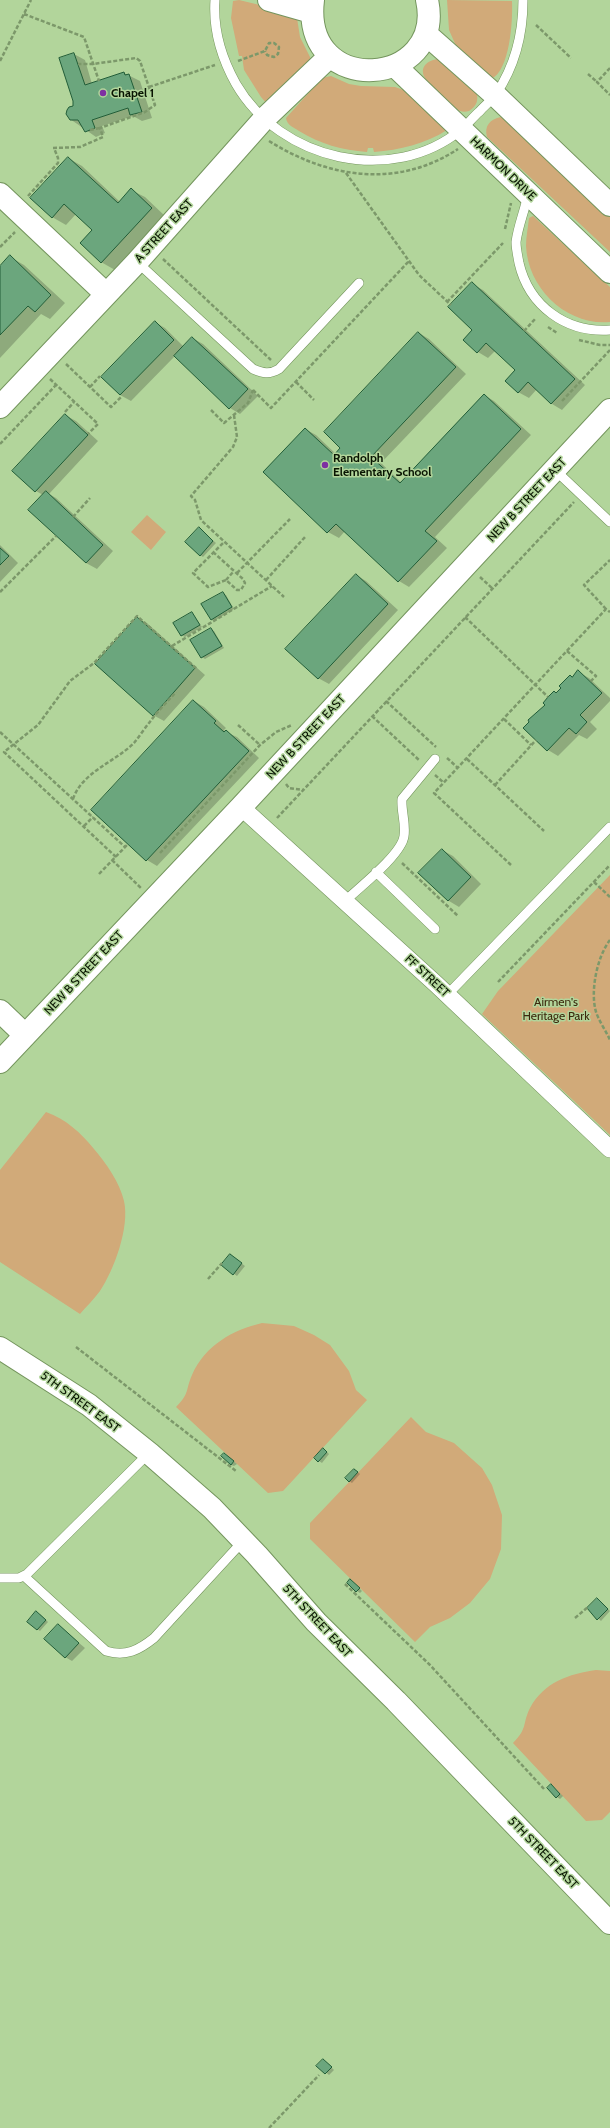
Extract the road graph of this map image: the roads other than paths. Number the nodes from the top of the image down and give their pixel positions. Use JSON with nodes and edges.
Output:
{"nodes":[{"id":1,"x":215,"y":0,"type":"edge"},
{"id":2,"x":269,"y":0,"type":"edge"},
{"id":3,"x":428,"y":0,"type":"edge"},
{"id":4,"x":523,"y":0,"type":"edge"},
{"id":5,"x":312,"y":6,"type":"edge"},
{"id":6,"x":426,"y":34,"type":"junction"},
{"id":7,"x":330,"y":56,"type":"junction"},
{"id":8,"x":395,"y":66,"type":"junction"},
{"id":9,"x":495,"y":95,"type":"junction"},
{"id":10,"x":265,"y":129,"type":"junction"},
{"id":11,"x":462,"y":129,"type":"junction"},
{"id":12,"x":0,"y":194,"type":"edge"},
{"id":13,"x":520,"y":197,"type":"junction"},
{"id":14,"x":610,"y":205,"type":"edge"},
{"id":15,"x":140,"y":265,"type":"junction"},
{"id":16,"x":610,"y":272,"type":"edge"},
{"id":17,"x":359,"y":283,"type":"dead end"},
{"id":18,"x":106,"y":294,"type":"junction"},
{"id":19,"x":610,"y":330,"type":"edge"},
{"id":20,"x":0,"y":407,"type":"edge"},
{"id":21,"x":610,"y":410,"type":"edge"},
{"id":22,"x":555,"y":470,"type":"junction"},
{"id":23,"x":610,"y":522,"type":"edge"},
{"id":24,"x":434,"y":759,"type":"dead end"},
{"id":25,"x":241,"y":807,"type":"junction"},
{"id":26,"x":610,"y":826,"type":"edge"},
{"id":27,"x":376,"y":872,"type":"junction"},
{"id":28,"x":345,"y":901,"type":"junction"},
{"id":29,"x":435,"y":929,"type":"dead end"},
{"id":30,"x":447,"y":994,"type":"junction"},
{"id":31,"x":0,"y":1011,"type":"edge"},
{"id":32,"x":25,"y":1035,"type":"junction"},
{"id":33,"x":0,"y":1062,"type":"edge"},
{"id":34,"x":610,"y":1148,"type":"edge"},
{"id":35,"x":0,"y":1348,"type":"edge"},
{"id":36,"x":150,"y":1453,"type":"junction"},
{"id":37,"x":244,"y":1540,"type":"junction"},
{"id":38,"x":24,"y":1576,"type":"junction"},
{"id":39,"x":0,"y":1578,"type":"edge"},
{"id":40,"x":610,"y":1923,"type":"edge"}],
"edges":[{"from":1,"to":10,"type":"lane"},
{"from":2,"to":5,"type":"street"},
{"from":3,"to":6,"type":"street"},
{"from":4,"to":9,"type":"lane"},
{"from":5,"to":7,"type":"street"},
{"from":6,"to":8,"type":"street"},
{"from":6,"to":9,"type":"street"},
{"from":7,"to":8,"type":"street"},
{"from":7,"to":10,"type":"street","name":"A STREET EAST"},
{"from":8,"to":11,"type":"street","name":"HARMON DRIVE"},
{"from":9,"to":11,"type":"lane"},
{"from":9,"to":14,"type":"street"},
{"from":10,"to":11,"type":"lane"},
{"from":10,"to":15,"type":"street","name":"A STREET EAST"},
{"from":11,"to":13,"type":"street","name":"HARMON DRIVE"},
{"from":12,"to":18,"type":"street"},
{"from":13,"to":16,"type":"street","name":"HARMON DRIVE"},
{"from":13,"to":19,"type":"lane"},
{"from":15,"to":17,"type":"lane"},
{"from":15,"to":18,"type":"street","name":"A STREET EAST"},
{"from":18,"to":20,"type":"street","name":"A STREET EAST"},
{"from":21,"to":22,"type":"street","name":"NEW B STREET EAST"},
{"from":22,"to":23,"type":"lane"},
{"from":22,"to":25,"type":"street","name":"NEW B STREET EAST"},
{"from":24,"to":27,"type":"lane"},
{"from":25,"to":28,"type":"street","name":"FF STREET"},
{"from":25,"to":32,"type":"street","name":"NEW B STREET EAST"},
{"from":26,"to":30,"type":"lane"},
{"from":27,"to":28,"type":"lane"},
{"from":27,"to":29,"type":"lane"},
{"from":28,"to":30,"type":"street","name":"FF STREET"},
{"from":30,"to":34,"type":"street","name":"FF STREET"},
{"from":31,"to":32,"type":"street"},
{"from":32,"to":33,"type":"street","name":"NEW B STREET EAST"},
{"from":35,"to":36,"type":"street","name":"5TH STREET EAST"},
{"from":36,"to":37,"type":"street","name":"5TH STREET EAST"},
{"from":36,"to":38,"type":"lane"},
{"from":37,"to":38,"type":"lane"},
{"from":37,"to":40,"type":"street","name":"5TH STREET EAST"},
{"from":38,"to":39,"type":"lane"}]}
